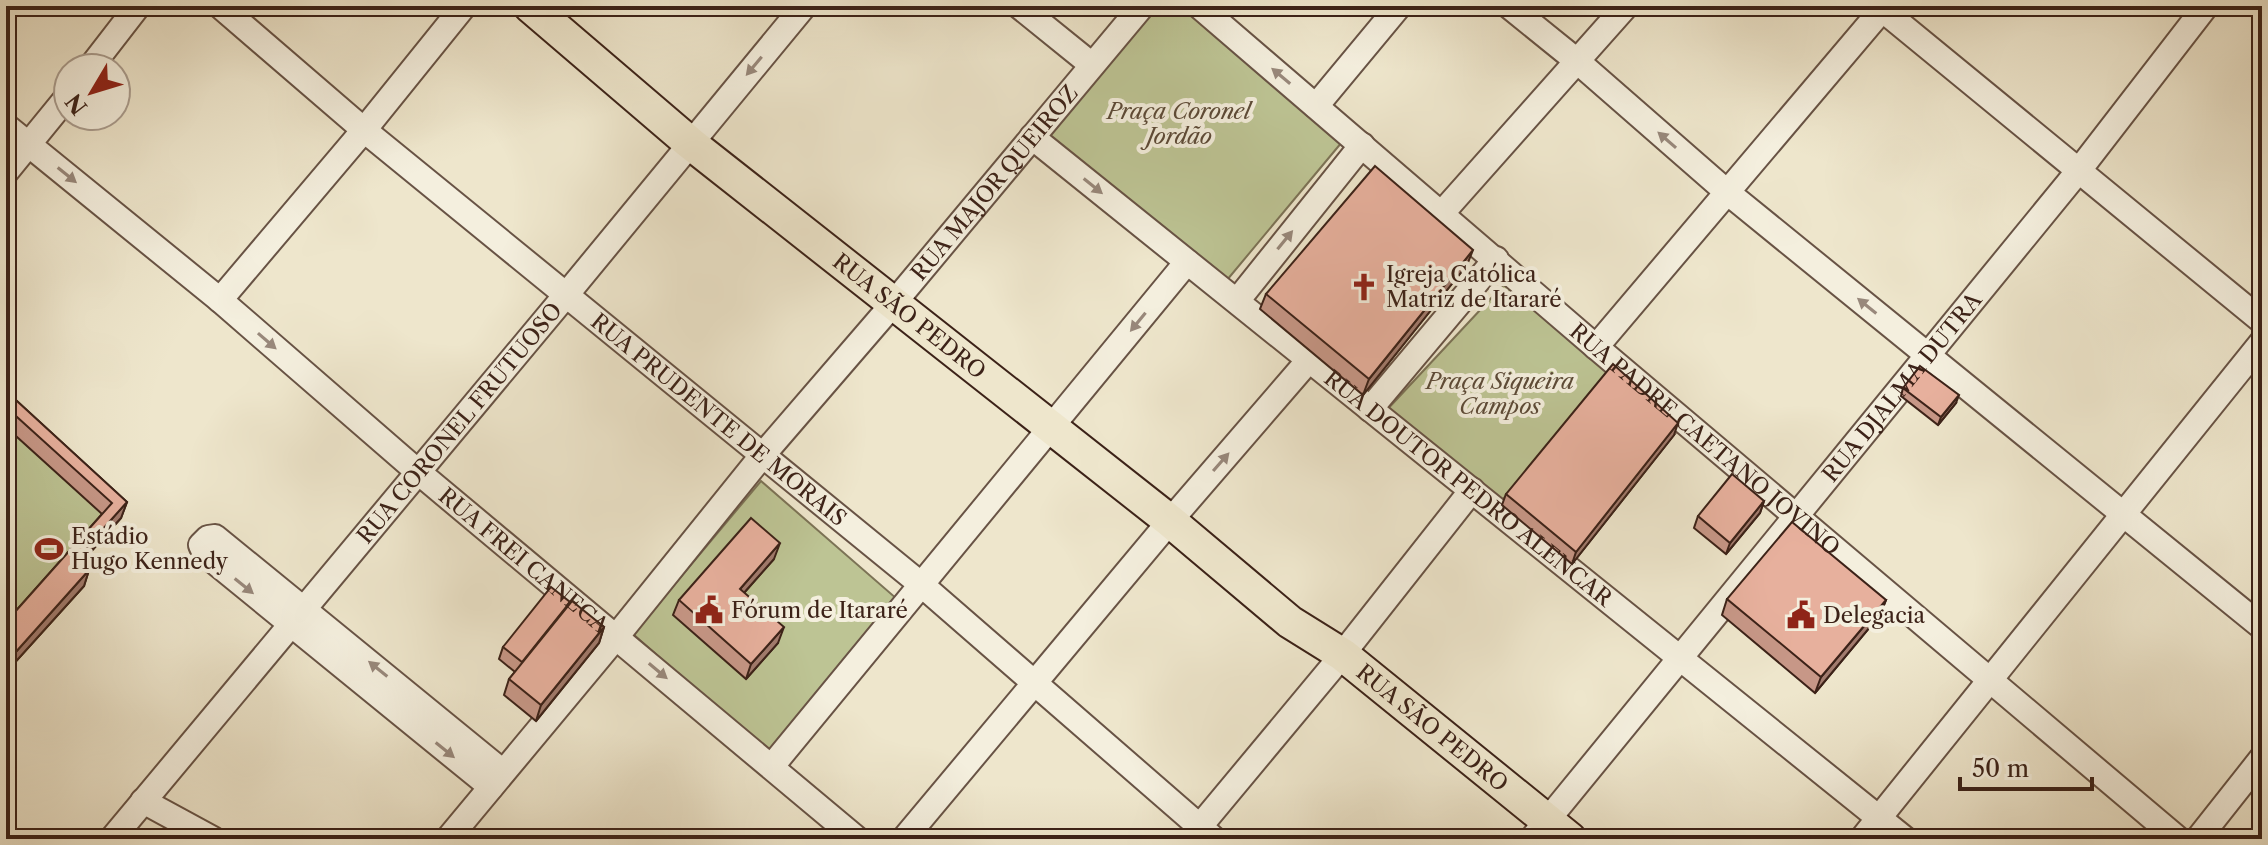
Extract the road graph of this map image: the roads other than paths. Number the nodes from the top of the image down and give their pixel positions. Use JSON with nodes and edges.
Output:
{"nodes":[{"id":1,"x":138,"y":6,"type":"edge"},
{"id":2,"x":220,"y":6,"type":"edge"},
{"id":3,"x":464,"y":6,"type":"edge"},
{"id":4,"x":530,"y":6,"type":"edge"},
{"id":5,"x":804,"y":6,"type":"edge"},
{"id":6,"x":1019,"y":6,"type":"edge"},
{"id":7,"x":1142,"y":6,"type":"edge"},
{"id":8,"x":1199,"y":6,"type":"edge"},
{"id":9,"x":1399,"y":6,"type":"edge"},
{"id":10,"x":1509,"y":6,"type":"edge"},
{"id":11,"x":1626,"y":6,"type":"edge"},
{"id":12,"x":2206,"y":6,"type":"edge"},
{"id":13,"x":1882,"y":7,"type":"edge"},
{"id":14,"x":102,"y":52,"type":"edge"},
{"id":15,"x":1577,"y":61,"type":"junction"},
{"id":16,"x":1092,"y":65,"type":"junction"},
{"id":17,"x":1316,"y":106,"type":"junction"},
{"id":18,"x":52,"y":116,"type":"edge"},
{"id":19,"x":6,"y":126,"type":"edge"},
{"id":20,"x":364,"y":130,"type":"junction"},
{"id":21,"x":1032,"y":137,"type":"junction"},
{"id":22,"x":690,"y":143,"type":"junction"},
{"id":23,"x":29,"y":145,"type":"junction"},
{"id":24,"x":1362,"y":145,"type":"junction"},
{"id":25,"x":2080,"y":169,"type":"junction"},
{"id":26,"x":6,"y":172,"type":"edge"},
{"id":27,"x":1727,"y":192,"type":"junction"},
{"id":28,"x":1442,"y":213,"type":"junction"},
{"id":29,"x":1496,"y":259,"type":"junction"},
{"id":30,"x":1187,"y":262,"type":"junction"},
{"id":31,"x":566,"y":295,"type":"junction"},
{"id":32,"x":220,"y":300,"type":"junction"},
{"id":33,"x":1237,"y":301,"type":"junction"},
{"id":34,"x":893,"y":304,"type":"junction"},
{"id":35,"x":2262,"y":321,"type":"edge"},
{"id":36,"x":2262,"y":342,"type":"edge"},
{"id":37,"x":1596,"y":347,"type":"junction"},
{"id":38,"x":1927,"y":355,"type":"junction"},
{"id":39,"x":1309,"y":360,"type":"junction"},
{"id":40,"x":1370,"y":409,"type":"junction"},
{"id":41,"x":1051,"y":428,"type":"junction"},
{"id":42,"x":761,"y":457,"type":"junction"},
{"id":43,"x":417,"y":471,"type":"junction"},
{"id":44,"x":1472,"y":490,"type":"junction"},
{"id":45,"x":2124,"y":514,"type":"junction"},
{"id":46,"x":1797,"y":515,"type":"junction"},
{"id":47,"x":1170,"y":521,"type":"junction"},
{"id":48,"x":923,"y":586,"type":"junction"},
{"id":49,"x":297,"y":616,"type":"junction"},
{"id":50,"x":2262,"y":627,"type":"edge"},
{"id":51,"x":616,"y":637,"type":"junction"},
{"id":52,"x":1679,"y":660,"type":"junction"},
{"id":53,"x":1336,"y":662,"type":"junction"},
{"id":54,"x":1991,"y":680,"type":"junction"},
{"id":55,"x":1036,"y":682,"type":"junction"},
{"id":56,"x":2262,"y":758,"type":"edge"},
{"id":57,"x":772,"y":766,"type":"junction"},
{"id":58,"x":497,"y":780,"type":"junction"},
{"id":59,"x":143,"y":801,"type":"junction"},
{"id":60,"x":1879,"y":818,"type":"junction"},
{"id":61,"x":1201,"y":835,"type":"edge"},
{"id":62,"x":1544,"y":835,"type":"edge"},
{"id":63,"x":112,"y":839,"type":"edge"},
{"id":64,"x":213,"y":839,"type":"edge"},
{"id":65,"x":448,"y":839,"type":"edge"},
{"id":66,"x":857,"y":839,"type":"edge"},
{"id":67,"x":904,"y":839,"type":"edge"},
{"id":68,"x":1862,"y":839,"type":"edge"},
{"id":69,"x":1905,"y":839,"type":"edge"},
{"id":70,"x":2178,"y":839,"type":"edge"},
{"id":71,"x":2198,"y":839,"type":"edge"}],
"edges":[{"from":1,"to":14,"type":"street"},
{"from":2,"to":20,"type":"street","name":"RUA PRUDENTE DE MORAIS"},
{"from":3,"to":20,"type":"street"},
{"from":4,"to":22,"type":"main road","name":"RUA SÃO PEDRO"},
{"from":5,"to":22,"type":"street","name":"RUA CORONEL FRUTUOSO","one_way":true},
{"from":6,"to":16,"type":"street"},
{"from":7,"to":16,"type":"street","name":"RUA MAJOR QUEIROZ"},
{"from":17,"to":8,"type":"street","name":"RUA PADRE CAETANO JOVINO","one_way":true},
{"from":9,"to":17,"type":"street"},
{"from":10,"to":15,"type":"street"},
{"from":11,"to":15,"type":"street"},
{"from":12,"to":25,"type":"street","name":"RUA DJALMA DUTRA"},
{"from":13,"to":25,"type":"street"},
{"from":13,"to":27,"type":"street"},
{"from":27,"to":15,"type":"street","one_way":true},
{"from":15,"to":28,"type":"street"},
{"from":16,"to":21,"type":"street","name":"RUA MAJOR QUEIROZ"},
{"from":17,"to":24,"type":"street","name":"RUA PADRE CAETANO JOVINO"},
{"from":18,"to":23,"type":"street"},
{"from":19,"to":23,"type":"street","name":"RUA FREI CANECA"},
{"from":20,"to":31,"type":"street","name":"RUA PRUDENTE DE MORAIS"},
{"from":20,"to":32,"type":"street"},
{"from":21,"to":30,"type":"street","name":"RUA DOUTOR PEDRO ALENCAR","one_way":true},
{"from":21,"to":34,"type":"street","name":"RUA MAJOR QUEIROZ"},
{"from":22,"to":31,"type":"street","name":"RUA CORONEL FRUTUOSO"},
{"from":22,"to":34,"type":"main road","name":"RUA SÃO PEDRO"},
{"from":23,"to":26,"type":"street"},
{"from":23,"to":32,"type":"street","name":"RUA FREI CANECA","one_way":true},
{"from":24,"to":28,"type":"street","name":"RUA PADRE CAETANO JOVINO"},
{"from":33,"to":24,"type":"street","one_way":true},
{"from":25,"to":35,"type":"street"},
{"from":25,"to":38,"type":"street","name":"RUA DJALMA DUTRA"},
{"from":27,"to":37,"type":"street"},
{"from":38,"to":27,"type":"street","one_way":true},
{"from":28,"to":29,"type":"street","name":"RUA PADRE CAETANO JOVINO"},
{"from":29,"to":37,"type":"street","name":"RUA PADRE CAETANO JOVINO"},
{"from":29,"to":40,"type":"street"},
{"from":30,"to":33,"type":"street","name":"RUA DOUTOR PEDRO ALENCAR"},
{"from":30,"to":41,"type":"street","one_way":true},
{"from":31,"to":42,"type":"street","name":"RUA PRUDENTE DE MORAIS"},
{"from":31,"to":43,"type":"street","name":"RUA CORONEL FRUTUOSO"},
{"from":32,"to":43,"type":"street","name":"RUA FREI CANECA","one_way":true},
{"from":33,"to":39,"type":"street","name":"RUA DOUTOR PEDRO ALENCAR"},
{"from":34,"to":41,"type":"main road","name":"RUA SÃO PEDRO"},
{"from":34,"to":42,"type":"street","name":"RUA MAJOR QUEIROZ"},
{"from":36,"to":45,"type":"street"},
{"from":37,"to":46,"type":"street","name":"RUA PADRE CAETANO JOVINO"},
{"from":38,"to":45,"type":"street"},
{"from":38,"to":46,"type":"street","name":"RUA DJALMA DUTRA"},
{"from":39,"to":40,"type":"street","name":"RUA DOUTOR PEDRO ALENCAR"},
{"from":47,"to":39,"type":"street","one_way":true},
{"from":40,"to":44,"type":"street","name":"RUA DOUTOR PEDRO ALENCAR"},
{"from":41,"to":47,"type":"main road","name":"RUA SÃO PEDRO"},
{"from":41,"to":48,"type":"street"},
{"from":42,"to":48,"type":"street","name":"RUA PRUDENTE DE MORAIS"},
{"from":42,"to":51,"type":"street","name":"RUA MAJOR QUEIROZ"},
{"from":43,"to":49,"type":"street","name":"RUA CORONEL FRUTUOSO"},
{"from":43,"to":51,"type":"street","name":"RUA FREI CANECA"},
{"from":44,"to":52,"type":"street","name":"RUA DOUTOR PEDRO ALENCAR"},
{"from":44,"to":53,"type":"street"},
{"from":45,"to":50,"type":"street"},
{"from":45,"to":54,"type":"street"},
{"from":46,"to":52,"type":"street","name":"RUA DJALMA DUTRA"},
{"from":46,"to":54,"type":"street","name":"RUA PADRE CAETANO JOVINO"},
{"from":47,"to":53,"type":"main road","name":"RUA SÃO PEDRO"},
{"from":47,"to":55,"type":"street"},
{"from":48,"to":55,"type":"street","name":"RUA PRUDENTE DE MORAIS"},
{"from":48,"to":57,"type":"street"},
{"from":49,"to":58,"type":"street"},
{"from":49,"to":59,"type":"street","name":"RUA CORONEL FRUTUOSO"},
{"from":51,"to":57,"type":"street","name":"RUA FREI CANECA","one_way":true},
{"from":51,"to":58,"type":"street","name":"RUA MAJOR QUEIROZ"},
{"from":52,"to":60,"type":"street","name":"RUA DOUTOR PEDRO ALENCAR"},
{"from":52,"to":62,"type":"street","name":"RUA DJALMA DUTRA"},
{"from":53,"to":61,"type":"street"},
{"from":53,"to":62,"type":"main road","name":"RUA SÃO PEDRO"},
{"from":54,"to":60,"type":"street"},
{"from":54,"to":70,"type":"street","name":"RUA PADRE CAETANO JOVINO"},
{"from":55,"to":61,"type":"street","name":"RUA PRUDENTE DE MORAIS"},
{"from":55,"to":67,"type":"street"},
{"from":56,"to":71,"type":"street"},
{"from":57,"to":66,"type":"street","name":"RUA FREI CANECA"},
{"from":58,"to":65,"type":"street","name":"RUA MAJOR QUEIROZ"},
{"from":59,"to":63,"type":"street","name":"RUA CORONEL FRUTUOSO"},
{"from":59,"to":64,"type":"street"},
{"from":60,"to":68,"type":"street"},
{"from":60,"to":69,"type":"street","name":"RUA DOUTOR PEDRO ALENCAR"}]}
